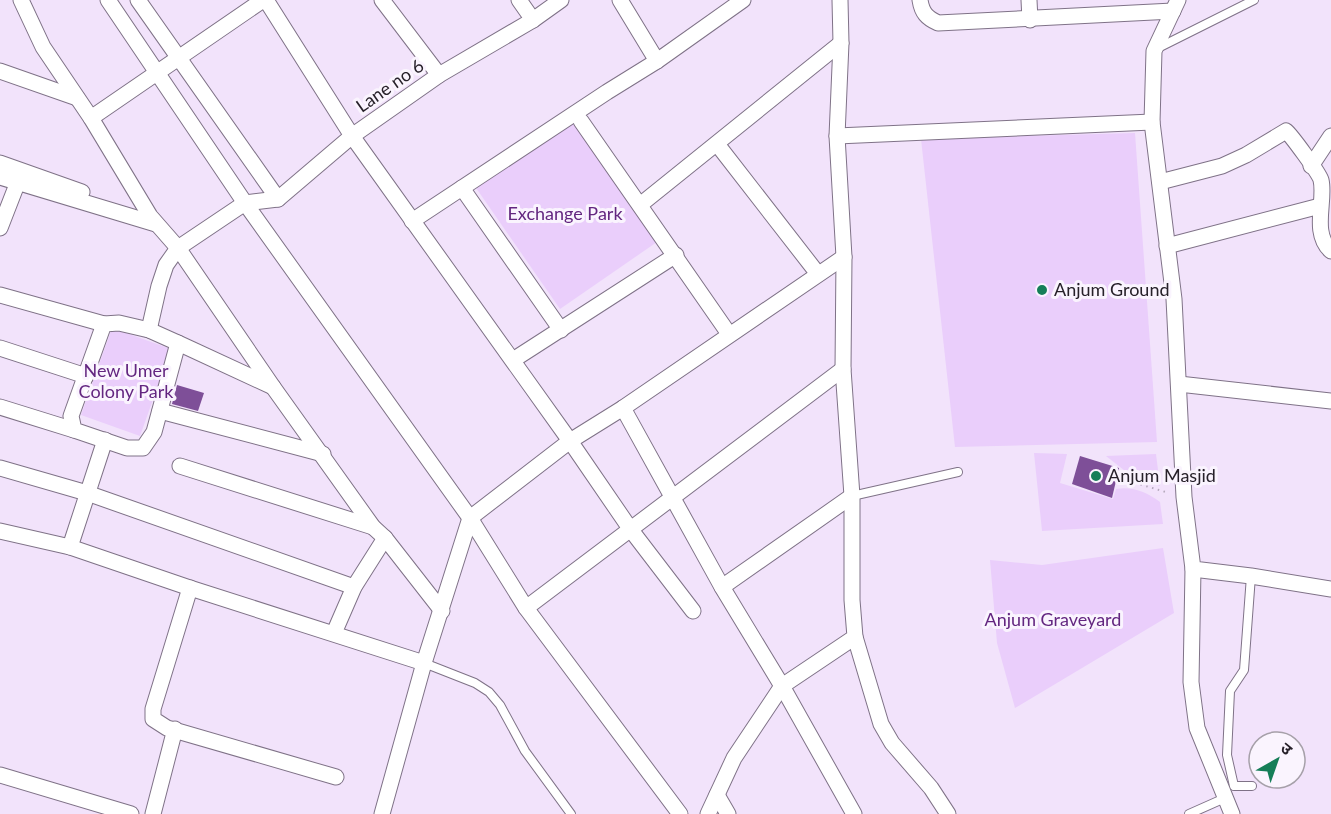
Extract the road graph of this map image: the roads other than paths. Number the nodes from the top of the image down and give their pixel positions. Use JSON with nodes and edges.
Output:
{"nodes":[{"id":1,"x":21,"y":0,"type":"edge"},
{"id":2,"x":138,"y":0,"type":"edge"},
{"id":3,"x":265,"y":0,"type":"edge"},
{"id":4,"x":382,"y":0,"type":"edge"},
{"id":5,"x":519,"y":0,"type":"edge"},
{"id":6,"x":561,"y":0,"type":"edge"},
{"id":7,"x":620,"y":0,"type":"edge"},
{"id":8,"x":743,"y":0,"type":"edge"},
{"id":9,"x":840,"y":0,"type":"edge"},
{"id":10,"x":920,"y":0,"type":"edge"},
{"id":11,"x":1029,"y":0,"type":"edge"},
{"id":12,"x":1254,"y":0,"type":"edge"},
{"id":13,"x":113,"y":2,"type":"edge"},
{"id":14,"x":1175,"y":6,"type":"edge"},
{"id":15,"x":1094,"y":7,"type":"edge"},
{"id":16,"x":533,"y":20,"type":"junction"},
{"id":17,"x":1030,"y":20,"type":"junction"},
{"id":18,"x":841,"y":43,"type":"junction"},
{"id":19,"x":1154,"y":51,"type":"junction"},
{"id":20,"x":179,"y":59,"type":"junction"},
{"id":21,"x":657,"y":61,"type":"junction"},
{"id":22,"x":0,"y":71,"type":"edge"},
{"id":23,"x":158,"y":74,"type":"junction"},
{"id":24,"x":439,"y":75,"type":"junction"},
{"id":25,"x":77,"y":98,"type":"junction"},
{"id":26,"x":91,"y":118,"type":"junction"},
{"id":27,"x":581,"y":121,"type":"dead end"},
{"id":28,"x":1152,"y":122,"type":"junction"},
{"id":29,"x":352,"y":136,"type":"junction"},
{"id":30,"x":837,"y":136,"type":"junction"},
{"id":31,"x":1331,"y":136,"type":"edge"},
{"id":32,"x":717,"y":144,"type":"junction"},
{"id":33,"x":0,"y":163,"type":"edge"},
{"id":34,"x":1311,"y":166,"type":"junction"},
{"id":35,"x":0,"y":177,"type":"edge"},
{"id":36,"x":20,"y":177,"type":"junction"},
{"id":37,"x":1160,"y":182,"type":"junction"},
{"id":38,"x":462,"y":188,"type":"junction"},
{"id":39,"x":278,"y":199,"type":"junction"},
{"id":40,"x":245,"y":204,"type":"junction"},
{"id":41,"x":640,"y":205,"type":"junction"},
{"id":42,"x":1320,"y":206,"type":"junction"},
{"id":43,"x":153,"y":220,"type":"junction"},
{"id":44,"x":412,"y":221,"type":"junction"},
{"id":45,"x":0,"y":228,"type":"edge"},
{"id":46,"x":1167,"y":246,"type":"junction"},
{"id":47,"x":178,"y":248,"type":"junction"},
{"id":48,"x":1331,"y":251,"type":"edge"},
{"id":49,"x":676,"y":255,"type":"junction"},
{"id":50,"x":844,"y":257,"type":"junction"},
{"id":51,"x":818,"y":274,"type":"junction"},
{"id":52,"x":0,"y":295,"type":"edge"},
{"id":53,"x":104,"y":324,"type":"junction"},
{"id":54,"x":149,"y":330,"type":"junction"},
{"id":55,"x":561,"y":330,"type":"junction"},
{"id":56,"x":729,"y":334,"type":"junction"},
{"id":57,"x":178,"y":343,"type":"junction"},
{"id":58,"x":0,"y":348,"type":"edge"},
{"id":59,"x":513,"y":360,"type":"junction"},
{"id":60,"x":843,"y":369,"type":"junction"},
{"id":61,"x":86,"y":376,"type":"junction"},
{"id":62,"x":1179,"y":384,"type":"junction"},
{"id":63,"x":273,"y":387,"type":"junction"},
{"id":64,"x":1331,"y":401,"type":"edge"},
{"id":65,"x":0,"y":407,"type":"edge"},
{"id":66,"x":623,"y":408,"type":"junction"},
{"id":67,"x":160,"y":411,"type":"junction"},
{"id":68,"x":74,"y":430,"type":"junction"},
{"id":69,"x":105,"y":440,"type":"junction"},
{"id":70,"x":570,"y":441,"type":"junction"},
{"id":71,"x":323,"y":454,"type":"junction"},
{"id":72,"x":180,"y":466,"type":"dead end"},
{"id":73,"x":0,"y":468,"type":"edge"},
{"id":74,"x":958,"y":472,"type":"dead end"},
{"id":75,"x":87,"y":493,"type":"junction"},
{"id":76,"x":672,"y":496,"type":"junction"},
{"id":77,"x":852,"y":496,"type":"junction"},
{"id":78,"x":470,"y":518,"type":"junction"},
{"id":79,"x":631,"y":530,"type":"junction"},
{"id":80,"x":0,"y":531,"type":"edge"},
{"id":81,"x":379,"y":533,"type":"junction"},
{"id":82,"x":70,"y":547,"type":"junction"},
{"id":83,"x":1193,"y":569,"type":"junction"},
{"id":84,"x":1251,"y":576,"type":"junction"},
{"id":85,"x":354,"y":587,"type":"junction"},
{"id":86,"x":722,"y":587,"type":"junction"},
{"id":87,"x":190,"y":588,"type":"junction"},
{"id":88,"x":1331,"y":589,"type":"edge"},
{"id":89,"x":526,"y":608,"type":"junction"},
{"id":90,"x":442,"y":611,"type":"junction"},
{"id":91,"x":693,"y":611,"type":"dead end"},
{"id":92,"x":334,"y":633,"type":"junction"},
{"id":93,"x":855,"y":637,"type":"junction"},
{"id":94,"x":424,"y":663,"type":"junction"},
{"id":95,"x":782,"y":686,"type":"junction"},
{"id":96,"x":175,"y":729,"type":"junction"},
{"id":97,"x":0,"y":776,"type":"edge"},
{"id":98,"x":336,"y":777,"type":"dead end"},
{"id":99,"x":1247,"y":786,"type":"edge"},
{"id":100,"x":717,"y":795,"type":"junction"},
{"id":101,"x":1226,"y":798,"type":"junction"},
{"id":102,"x":131,"y":814,"type":"edge"},
{"id":103,"x":153,"y":814,"type":"edge"},
{"id":104,"x":382,"y":814,"type":"edge"},
{"id":105,"x":571,"y":814,"type":"edge"},
{"id":106,"x":680,"y":814,"type":"edge"},
{"id":107,"x":708,"y":814,"type":"edge"},
{"id":108,"x":728,"y":814,"type":"edge"},
{"id":109,"x":854,"y":814,"type":"edge"},
{"id":110,"x":948,"y":814,"type":"edge"},
{"id":111,"x":1189,"y":814,"type":"edge"},
{"id":112,"x":1232,"y":814,"type":"edge"}],
"edges":[{"from":1,"to":25,"type":"street"},
{"from":2,"to":20,"type":"street"},
{"from":3,"to":20,"type":"street"},
{"from":3,"to":29,"type":"street"},
{"from":4,"to":24,"type":"street"},
{"from":5,"to":16,"type":"street"},
{"from":6,"to":16,"type":"street","name":"Lane no 6"},
{"from":7,"to":21,"type":"street"},
{"from":8,"to":21,"type":"street"},
{"from":9,"to":18,"type":"street"},
{"from":10,"to":17,"type":"street"},
{"from":11,"to":17,"type":"street"},
{"from":12,"to":19,"type":"lane"},
{"from":13,"to":23,"type":"street"},
{"from":14,"to":15,"type":"street"},
{"from":14,"to":19,"type":"street"},
{"from":15,"to":17,"type":"street"},
{"from":16,"to":24,"type":"street","name":"Lane no 6"},
{"from":18,"to":30,"type":"street"},
{"from":18,"to":32,"type":"street"},
{"from":19,"to":28,"type":"street"},
{"from":20,"to":23,"type":"street"},
{"from":20,"to":39,"type":"street"},
{"from":21,"to":38,"type":"street"},
{"from":22,"to":25,"type":"street"},
{"from":23,"to":26,"type":"street"},
{"from":23,"to":40,"type":"street"},
{"from":24,"to":29,"type":"street","name":"Lane no 6"},
{"from":25,"to":26,"type":"street"},
{"from":26,"to":43,"type":"street"},
{"from":27,"to":41,"type":"street"},
{"from":28,"to":30,"type":"street"},
{"from":28,"to":37,"type":"street"},
{"from":29,"to":39,"type":"street","name":"Lane no 6"},
{"from":29,"to":44,"type":"street"},
{"from":30,"to":50,"type":"street"},
{"from":31,"to":34,"type":"street"},
{"from":32,"to":41,"type":"street"},
{"from":32,"to":51,"type":"street"},
{"from":33,"to":36,"type":"street"},
{"from":34,"to":37,"type":"street"},
{"from":34,"to":42,"type":"street"},
{"from":35,"to":36,"type":"street"},
{"from":36,"to":43,"type":"street"},
{"from":36,"to":45,"type":"street"},
{"from":37,"to":46,"type":"street"},
{"from":38,"to":44,"type":"street"},
{"from":38,"to":55,"type":"street"},
{"from":39,"to":40,"type":"street"},
{"from":40,"to":47,"type":"street"},
{"from":40,"to":78,"type":"street"},
{"from":41,"to":49,"type":"street"},
{"from":42,"to":46,"type":"street"},
{"from":42,"to":48,"type":"street"},
{"from":43,"to":47,"type":"street"},
{"from":44,"to":59,"type":"street"},
{"from":46,"to":62,"type":"street"},
{"from":47,"to":54,"type":"street"},
{"from":47,"to":63,"type":"street"},
{"from":49,"to":55,"type":"street"},
{"from":49,"to":56,"type":"street"},
{"from":50,"to":51,"type":"street"},
{"from":50,"to":60,"type":"street"},
{"from":51,"to":56,"type":"street"},
{"from":52,"to":53,"type":"street"},
{"from":53,"to":54,"type":"street"},
{"from":53,"to":61,"type":"street"},
{"from":54,"to":57,"type":"street"},
{"from":55,"to":59,"type":"street"},
{"from":56,"to":66,"type":"street"},
{"from":57,"to":63,"type":"street"},
{"from":57,"to":67,"type":"street"},
{"from":58,"to":61,"type":"street"},
{"from":59,"to":70,"type":"street"},
{"from":60,"to":76,"type":"street"},
{"from":60,"to":77,"type":"street"},
{"from":61,"to":68,"type":"street"},
{"from":62,"to":64,"type":"street"},
{"from":62,"to":83,"type":"street"},
{"from":63,"to":71,"type":"street"},
{"from":65,"to":68,"type":"street"},
{"from":66,"to":70,"type":"street"},
{"from":66,"to":76,"type":"street"},
{"from":67,"to":69,"type":"street"},
{"from":67,"to":71,"type":"street"},
{"from":68,"to":69,"type":"street"},
{"from":69,"to":75,"type":"street"},
{"from":70,"to":78,"type":"street"},
{"from":70,"to":79,"type":"street"},
{"from":71,"to":81,"type":"street"},
{"from":72,"to":81,"type":"street"},
{"from":73,"to":75,"type":"street"},
{"from":74,"to":77,"type":"lane"},
{"from":75,"to":82,"type":"street"},
{"from":75,"to":85,"type":"street"},
{"from":76,"to":79,"type":"street"},
{"from":76,"to":86,"type":"street"},
{"from":77,"to":86,"type":"street"},
{"from":77,"to":93,"type":"street"},
{"from":78,"to":89,"type":"street"},
{"from":78,"to":90,"type":"street"},
{"from":79,"to":89,"type":"street"},
{"from":79,"to":91,"type":"street"},
{"from":80,"to":82,"type":"street"},
{"from":81,"to":85,"type":"street"},
{"from":81,"to":90,"type":"street"},
{"from":82,"to":87,"type":"street"},
{"from":83,"to":84,"type":"street"},
{"from":83,"to":101,"type":"street"},
{"from":84,"to":88,"type":"street"},
{"from":84,"to":99,"type":"lane"},
{"from":85,"to":92,"type":"street"},
{"from":86,"to":95,"type":"street"},
{"from":87,"to":92,"type":"street"},
{"from":87,"to":96,"type":"street"},
{"from":89,"to":106,"type":"street"},
{"from":90,"to":94,"type":"street"},
{"from":92,"to":94,"type":"street"},
{"from":93,"to":95,"type":"street"},
{"from":93,"to":110,"type":"street"},
{"from":94,"to":104,"type":"street"},
{"from":94,"to":105,"type":"lane"},
{"from":95,"to":100,"type":"street"},
{"from":95,"to":109,"type":"street"},
{"from":96,"to":98,"type":"street"},
{"from":96,"to":103,"type":"street"},
{"from":97,"to":102,"type":"street"},
{"from":100,"to":107,"type":"street"},
{"from":100,"to":108,"type":"street"},
{"from":101,"to":111,"type":"lane"},
{"from":101,"to":112,"type":"street"}]}
